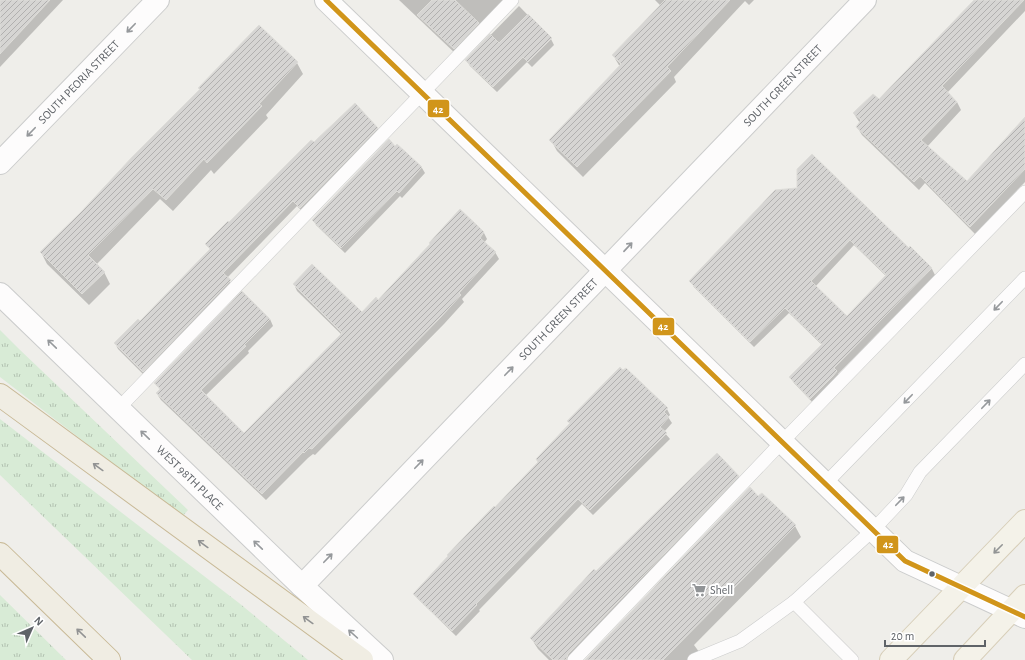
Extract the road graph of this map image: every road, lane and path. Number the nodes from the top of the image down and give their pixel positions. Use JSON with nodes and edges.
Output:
{"nodes":[{"id":1,"x":158,"y":0,"type":"edge"},
{"id":2,"x":326,"y":0,"type":"edge"},
{"id":3,"x":512,"y":0,"type":"edge"},
{"id":4,"x":865,"y":0,"type":"edge"},
{"id":5,"x":422,"y":93,"type":"junction"},
{"id":6,"x":0,"y":163,"type":"edge"},
{"id":7,"x":1025,"y":192,"type":"edge"},
{"id":8,"x":605,"y":271,"type":"junction"},
{"id":9,"x":1025,"y":278,"type":"edge"},
{"id":10,"x":0,"y":294,"type":"edge"},
{"id":11,"x":1025,"y":364,"type":"edge"},
{"id":12,"x":0,"y":395,"type":"edge"},
{"id":13,"x":118,"y":410,"type":"junction"},
{"id":14,"x":782,"y":442,"type":"junction"},
{"id":15,"x":825,"y":484,"type":"junction"},
{"id":16,"x":1025,"y":521,"type":"edge"},
{"id":17,"x":873,"y":530,"type":"junction"},
{"id":18,"x":0,"y":554,"type":"edge"},
{"id":19,"x":302,"y":586,"type":"junction"},
{"id":20,"x":960,"y":587,"type":"junction"},
{"id":21,"x":794,"y":602,"type":"junction"},
{"id":22,"x":1020,"y":608,"type":"edge"},
{"id":23,"x":109,"y":660,"type":"edge"},
{"id":24,"x":362,"y":660,"type":"edge"},
{"id":25,"x":382,"y":660,"type":"edge"},
{"id":26,"x":574,"y":660,"type":"edge"},
{"id":27,"x":694,"y":660,"type":"edge"},
{"id":28,"x":852,"y":660,"type":"edge"},
{"id":29,"x":891,"y":660,"type":"edge"},
{"id":30,"x":965,"y":660,"type":"edge"}],
"edges":[{"from":1,"to":6,"type":"street","name":"SOUTH PEORIA STREET","one_way":true},
{"from":2,"to":5,"type":"street"},
{"from":3,"to":5,"type":"lane"},
{"from":8,"to":4,"type":"street","name":"SOUTH GREEN STREET","one_way":true},
{"from":5,"to":8,"type":"street"},
{"from":5,"to":13,"type":"lane"},
{"from":7,"to":14,"type":"lane"},
{"from":8,"to":14,"type":"street"},
{"from":19,"to":8,"type":"street","name":"SOUTH GREEN STREET","one_way":true},
{"from":9,"to":15,"type":"lane","one_way":true},
{"from":13,"to":10,"type":"street","name":"WEST 98TH PLACE","one_way":true},
{"from":17,"to":11,"type":"lane","one_way":true},
{"from":24,"to":12,"type":"highway","one_way":true},
{"from":19,"to":13,"type":"street","name":"WEST 98TH PLACE","one_way":true},
{"from":14,"to":15,"type":"street"},
{"from":14,"to":26,"type":"lane"},
{"from":15,"to":17,"type":"street"},
{"from":16,"to":20,"type":"main road","one_way":true},
{"from":17,"to":20,"type":"street"},
{"from":17,"to":21,"type":"lane"},
{"from":23,"to":18,"type":"highway","one_way":true},
{"from":25,"to":19,"type":"street","name":"WEST 98TH PLACE","one_way":true},
{"from":20,"to":22,"type":"street"},
{"from":20,"to":29,"type":"main road"},
{"from":21,"to":27,"type":"lane"},
{"from":21,"to":28,"type":"lane"},
{"from":22,"to":30,"type":"main road"}]}
